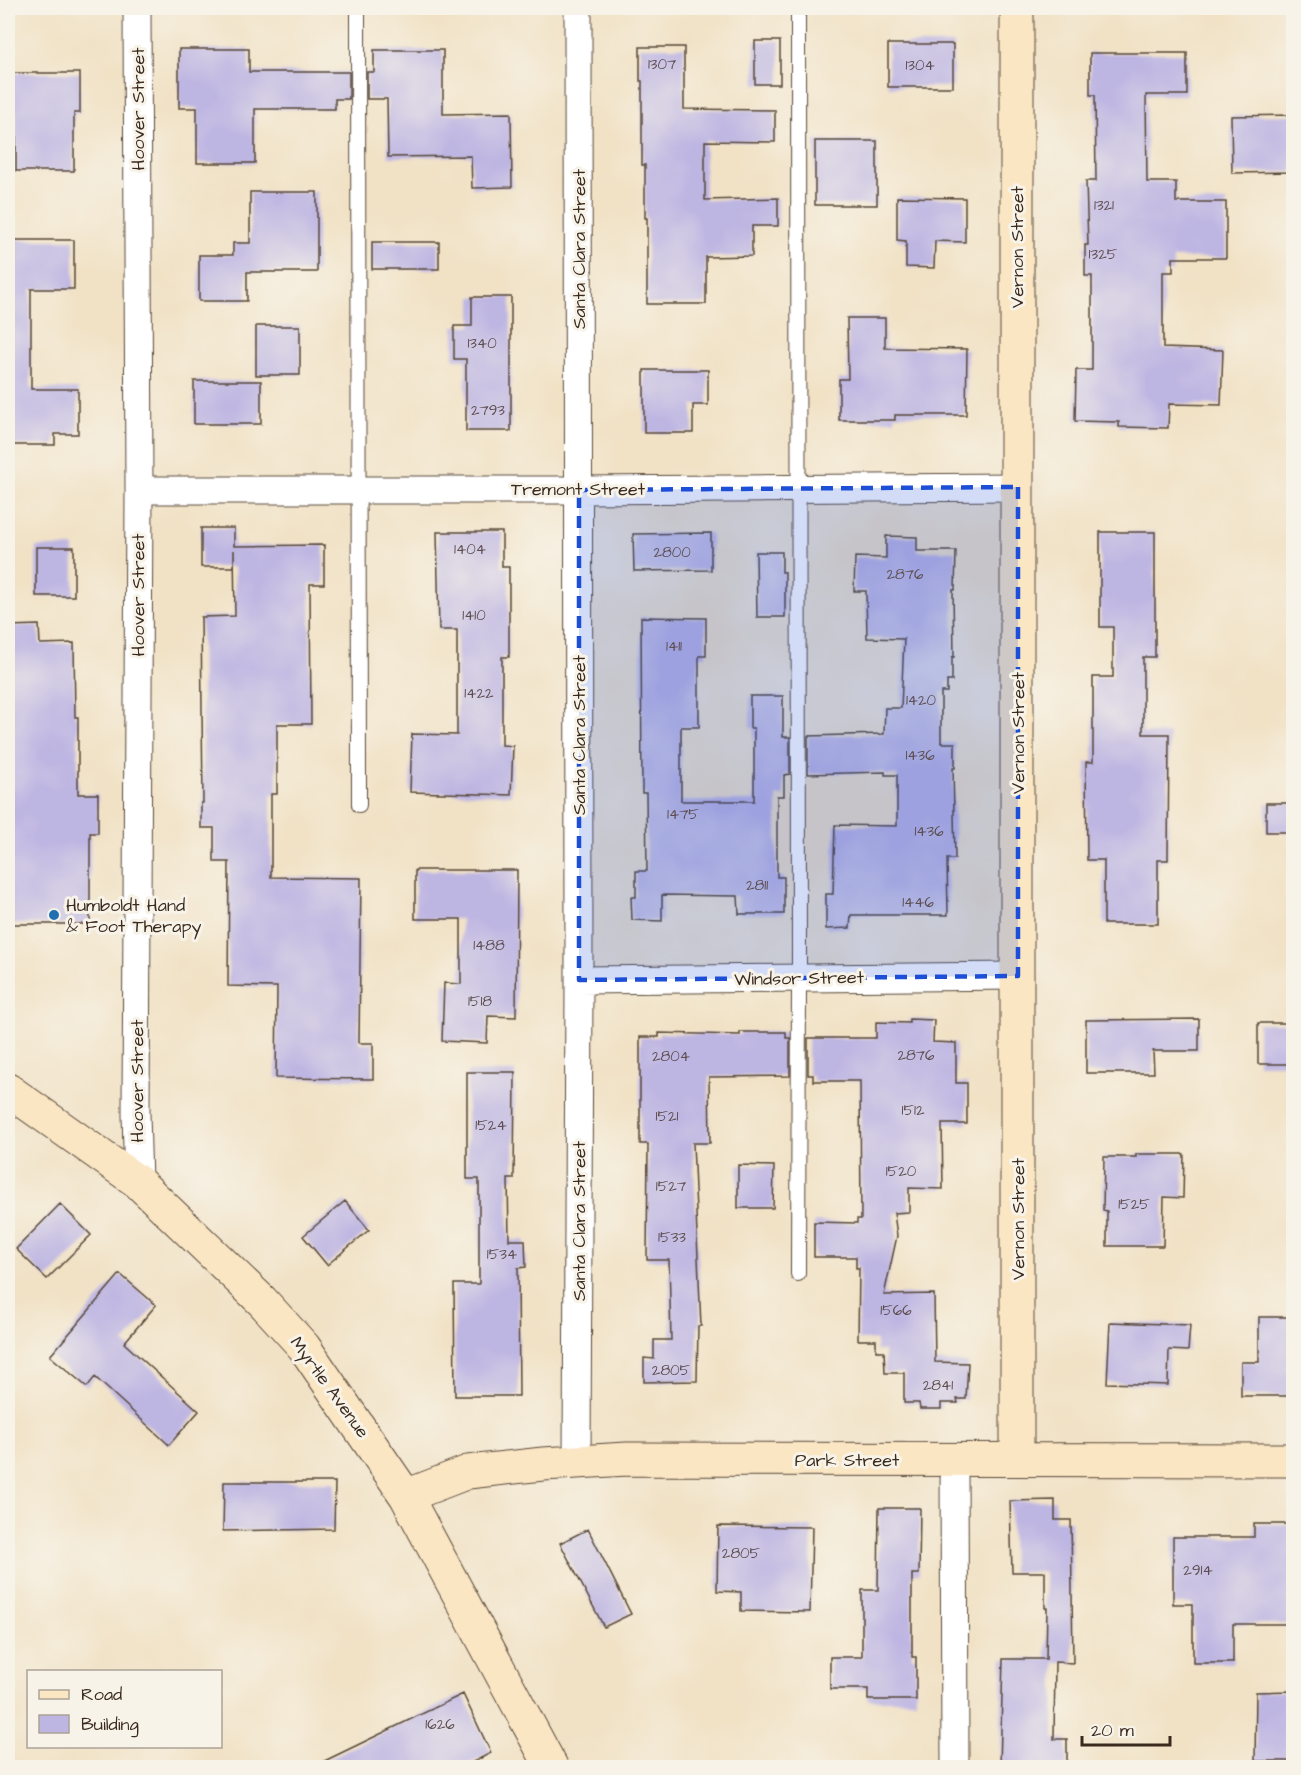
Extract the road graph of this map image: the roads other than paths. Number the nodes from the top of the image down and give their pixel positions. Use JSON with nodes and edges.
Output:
{"nodes":[{"id":1,"x":137,"y":8,"type":"edge"},
{"id":2,"x":358,"y":8,"type":"edge"},
{"id":3,"x":578,"y":8,"type":"edge"},
{"id":4,"x":798,"y":8,"type":"edge"},
{"id":5,"x":1017,"y":8,"type":"edge"},
{"id":6,"x":1018,"y":487,"type":"junction"},
{"id":7,"x":798,"y":489,"type":"junction"},
{"id":8,"x":139,"y":490,"type":"junction"},
{"id":9,"x":360,"y":490,"type":"junction"},
{"id":10,"x":579,"y":490,"type":"junction"},
{"id":11,"x":359,"y":805,"type":"dead end"},
{"id":12,"x":1018,"y":976,"type":"junction"},
{"id":13,"x":800,"y":978,"type":"junction"},
{"id":14,"x":579,"y":980,"type":"junction"},
{"id":15,"x":8,"y":1090,"type":"edge"},
{"id":16,"x":138,"y":1182,"type":"junction"},
{"id":17,"x":798,"y":1274,"type":"dead end"},
{"id":18,"x":1017,"y":1459,"type":"junction"},
{"id":19,"x":954,"y":1460,"type":"junction"},
{"id":20,"x":1293,"y":1460,"type":"edge"},
{"id":21,"x":577,"y":1462,"type":"junction"},
{"id":22,"x":406,"y":1496,"type":"junction"},
{"id":23,"x":550,"y":1767,"type":"edge"},
{"id":24,"x":955,"y":1767,"type":"edge"}],
"edges":[{"from":1,"to":8,"type":"street","name":"Hoover Street"},
{"from":2,"to":9,"type":"lane"},
{"from":3,"to":10,"type":"street","name":"Santa Clara Street"},
{"from":4,"to":7,"type":"lane"},
{"from":5,"to":6,"type":"street","name":"Vernon Street"},
{"from":6,"to":7,"type":"street","name":"Tremont Street"},
{"from":6,"to":12,"type":"street","name":"Vernon Street"},
{"from":7,"to":10,"type":"street","name":"Tremont Street"},
{"from":7,"to":13,"type":"lane"},
{"from":8,"to":9,"type":"street","name":"Tremont Street"},
{"from":8,"to":16,"type":"street","name":"Hoover Street"},
{"from":9,"to":10,"type":"street","name":"Tremont Street"},
{"from":9,"to":11,"type":"lane"},
{"from":10,"to":14,"type":"street","name":"Santa Clara Street"},
{"from":12,"to":13,"type":"street","name":"Windsor Street"},
{"from":12,"to":18,"type":"street","name":"Vernon Street"},
{"from":13,"to":14,"type":"street","name":"Windsor Street"},
{"from":13,"to":17,"type":"lane"},
{"from":14,"to":21,"type":"street","name":"Santa Clara Street"},
{"from":15,"to":16,"type":"street","name":"Myrtle Avenue"},
{"from":16,"to":22,"type":"street","name":"Myrtle Avenue"},
{"from":18,"to":19,"type":"street","name":"Park Street"},
{"from":18,"to":20,"type":"street","name":"Park Street"},
{"from":19,"to":21,"type":"street","name":"Park Street"},
{"from":19,"to":24,"type":"street"},
{"from":21,"to":22,"type":"street","name":"Park Street"},
{"from":22,"to":23,"type":"street","name":"Myrtle Avenue"}]}
